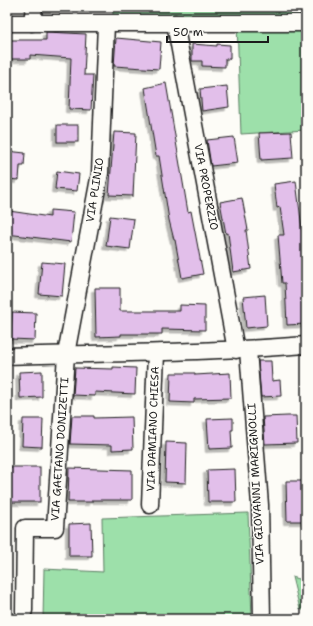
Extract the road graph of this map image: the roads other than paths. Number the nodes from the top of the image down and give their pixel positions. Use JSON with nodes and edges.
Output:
{"nodes":[{"id":1,"x":33,"y":15,"type":"edge"},
{"id":2,"x":7,"y":23,"type":"edge"},
{"id":3,"x":175,"y":23,"type":"junction"},
{"id":4,"x":306,"y":23,"type":"edge"},
{"id":5,"x":106,"y":24,"type":"junction"},
{"id":6,"x":306,"y":345,"type":"edge"},
{"id":7,"x":242,"y":350,"type":"junction"},
{"id":8,"x":66,"y":354,"type":"junction"},
{"id":9,"x":156,"y":354,"type":"junction"},
{"id":10,"x":7,"y":356,"type":"edge"},
{"id":11,"x":150,"y":505,"type":"dead end"},
{"id":12,"x":24,"y":611,"type":"dead end"},
{"id":13,"x":262,"y":619,"type":"edge"}],
"edges":[{"from":1,"to":2,"type":"street"},
{"from":1,"to":5,"type":"street"},
{"from":3,"to":4,"type":"street"},
{"from":3,"to":5,"type":"street"},
{"from":3,"to":7,"type":"street","name":"VIA PROPERZIO"},
{"from":5,"to":8,"type":"street","name":"VIA PLINIO"},
{"from":6,"to":7,"type":"street","name":"VIA DAMIANO CHIESA"},
{"from":7,"to":9,"type":"street","name":"VIA DAMIANO CHIESA"},
{"from":7,"to":13,"type":"street","name":"VIA GIOVANNI MARIGNOLLI"},
{"from":8,"to":9,"type":"street","name":"VIA DAMIANO CHIESA"},
{"from":8,"to":10,"type":"street","name":"VIA DAMIANO CHIESA"},
{"from":8,"to":12,"type":"street","name":"VIA GAETANO DONIZETTI"},
{"from":9,"to":11,"type":"street","name":"VIA DAMIANO CHIESA"}]}
